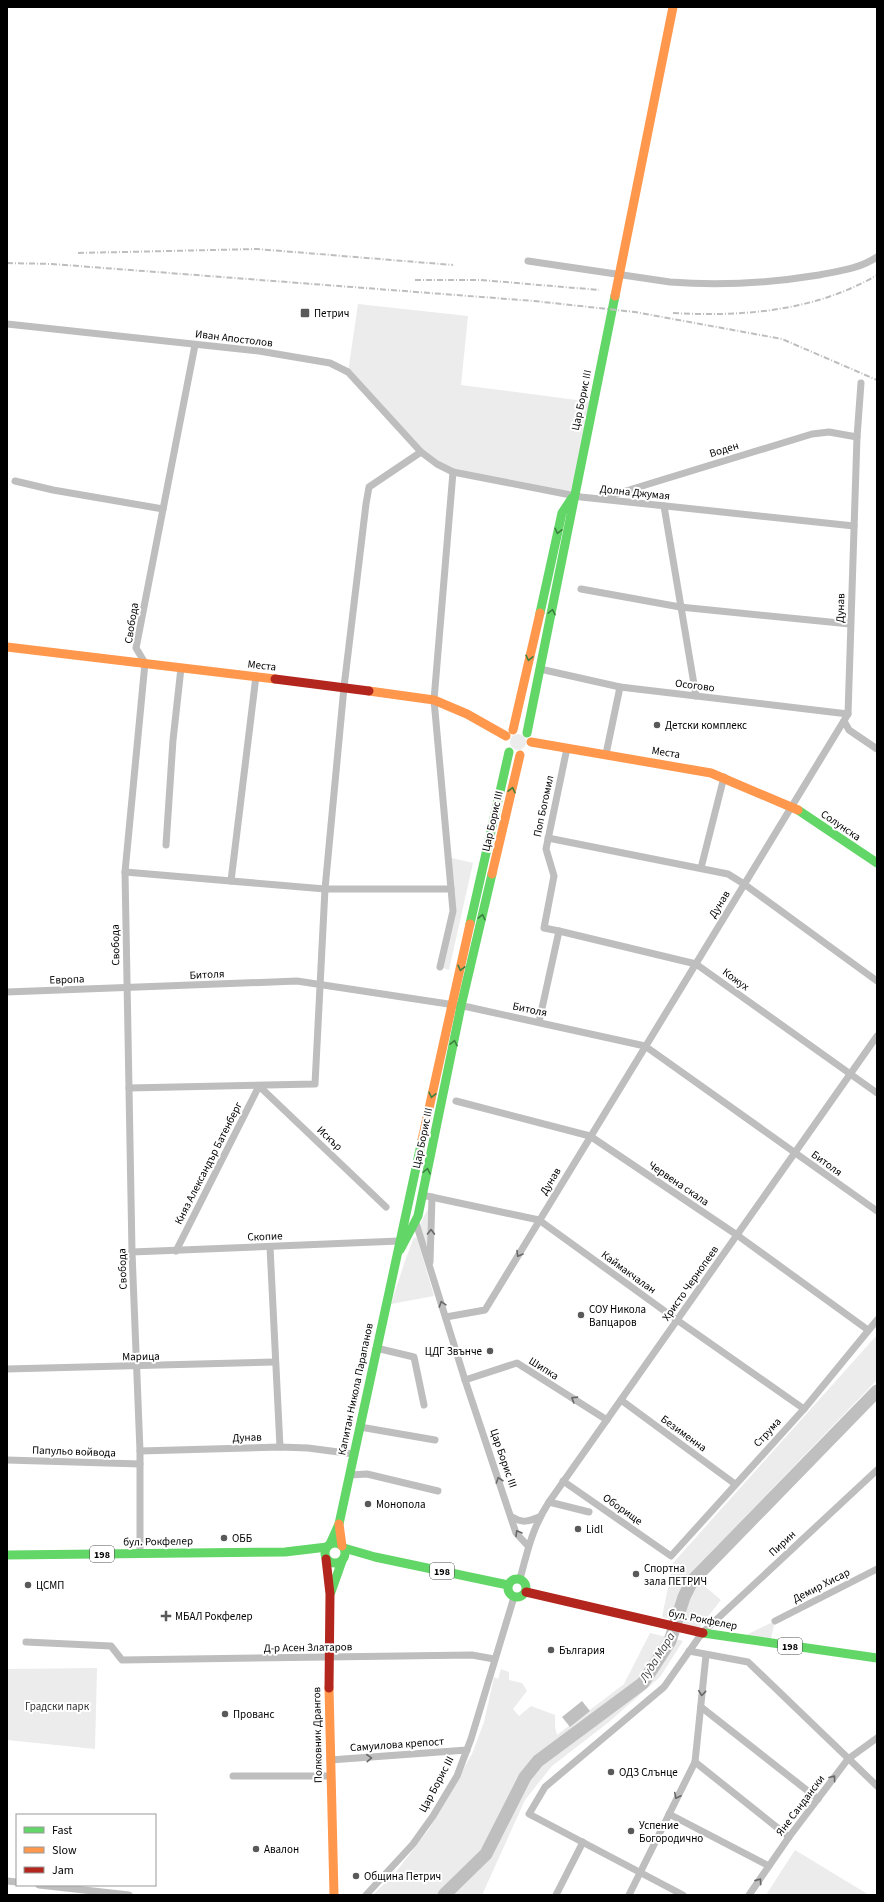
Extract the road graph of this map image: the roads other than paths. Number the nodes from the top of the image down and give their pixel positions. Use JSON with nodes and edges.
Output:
{"nodes":[{"id":1,"x":673,"y":7,"type":"edge"},
{"id":2,"x":877,"y":258,"type":"edge"},
{"id":3,"x":528,"y":261,"type":"dead end"},
{"id":4,"x":619,"y":274,"type":"junction"},
{"id":5,"x":7,"y":324,"type":"edge"},
{"id":6,"x":195,"y":345,"type":"junction"},
{"id":7,"x":861,"y":383,"type":"dead end"},
{"id":8,"x":856,"y":437,"type":"junction"},
{"id":9,"x":421,"y":452,"type":"junction"},
{"id":10,"x":453,"y":472,"type":"junction"},
{"id":11,"x":15,"y":481,"type":"dead end"},
{"id":12,"x":573,"y":496,"type":"junction"},
{"id":13,"x":599,"y":499,"type":"junction"},
{"id":14,"x":664,"y":506,"type":"junction"},
{"id":15,"x":163,"y":509,"type":"junction"},
{"id":16,"x":854,"y":526,"type":"junction"},
{"id":17,"x":581,"y":589,"type":"dead end"},
{"id":18,"x":680,"y":607,"type":"junction"},
{"id":19,"x":850,"y":624,"type":"junction"},
{"id":20,"x":7,"y":647,"type":"edge"},
{"id":21,"x":145,"y":663,"type":"junction"},
{"id":22,"x":181,"y":668,"type":"junction"},
{"id":23,"x":540,"y":669,"type":"junction"},
{"id":24,"x":256,"y":676,"type":"junction"},
{"id":25,"x":344,"y":687,"type":"junction"},
{"id":26,"x":620,"y":687,"type":"junction"},
{"id":27,"x":696,"y":696,"type":"junction"},
{"id":28,"x":434,"y":700,"type":"junction"},
{"id":29,"x":846,"y":717,"type":"junction"},
{"id":30,"x":510,"y":733,"type":"junction"},
{"id":31,"x":527,"y":733,"type":"junction"},
{"id":32,"x":531,"y":742,"type":"junction"},
{"id":33,"x":567,"y":748,"type":"junction"},
{"id":34,"x":877,"y":749,"type":"edge"},
{"id":35,"x":509,"y":752,"type":"junction"},
{"id":36,"x":606,"y":754,"type":"junction"},
{"id":37,"x":520,"y":755,"type":"junction"},
{"id":38,"x":724,"y":777,"type":"junction"},
{"id":39,"x":792,"y":806,"type":"junction"},
{"id":40,"x":548,"y":838,"type":"junction"},
{"id":41,"x":166,"y":845,"type":"dead end"},
{"id":42,"x":877,"y":863,"type":"edge"},
{"id":43,"x":701,"y":868,"type":"junction"},
{"id":44,"x":125,"y":872,"type":"junction"},
{"id":45,"x":231,"y":881,"type":"junction"},
{"id":46,"x":744,"y":884,"type":"junction"},
{"id":47,"x":325,"y":889,"type":"junction"},
{"id":48,"x":451,"y":889,"type":"junction"},
{"id":49,"x":559,"y":931,"type":"junction"},
{"id":50,"x":696,"y":964,"type":"junction"},
{"id":51,"x":440,"y":967,"type":"dead end"},
{"id":52,"x":877,"y":981,"type":"edge"},
{"id":53,"x":318,"y":983,"type":"junction"},
{"id":54,"x":127,"y":988,"type":"junction"},
{"id":55,"x":7,"y":992,"type":"edge"},
{"id":56,"x":457,"y":1005,"type":"junction"},
{"id":57,"x":538,"y":1022,"type":"junction"},
{"id":58,"x":877,"y":1036,"type":"edge"},
{"id":59,"x":645,"y":1046,"type":"junction"},
{"id":60,"x":850,"y":1074,"type":"junction"},
{"id":61,"x":259,"y":1086,"type":"junction"},
{"id":62,"x":129,"y":1088,"type":"junction"},
{"id":63,"x":877,"y":1093,"type":"edge"},
{"id":64,"x":456,"y":1101,"type":"dead end"},
{"id":65,"x":590,"y":1136,"type":"junction"},
{"id":66,"x":795,"y":1153,"type":"junction"},
{"id":67,"x":427,"y":1196,"type":"junction"},
{"id":68,"x":386,"y":1206,"type":"dead end"},
{"id":69,"x":877,"y":1211,"type":"edge"},
{"id":70,"x":405,"y":1213,"type":"junction"},
{"id":71,"x":417,"y":1219,"type":"junction"},
{"id":72,"x":539,"y":1220,"type":"junction"},
{"id":73,"x":737,"y":1235,"type":"junction"},
{"id":74,"x":399,"y":1242,"type":"junction"},
{"id":75,"x":270,"y":1247,"type":"junction"},
{"id":76,"x":176,"y":1251,"type":"junction"},
{"id":77,"x":132,"y":1252,"type":"junction"},
{"id":78,"x":395,"y":1259,"type":"junction"},
{"id":79,"x":430,"y":1268,"type":"junction"},
{"id":80,"x":446,"y":1317,"type":"junction"},
{"id":81,"x":677,"y":1320,"type":"junction"},
{"id":82,"x":877,"y":1320,"type":"edge"},
{"id":83,"x":868,"y":1330,"type":"junction"},
{"id":84,"x":376,"y":1348,"type":"junction"},
{"id":85,"x":275,"y":1362,"type":"junction"},
{"id":86,"x":137,"y":1367,"type":"junction"},
{"id":87,"x":7,"y":1369,"type":"edge"},
{"id":88,"x":465,"y":1380,"type":"junction"},
{"id":89,"x":620,"y":1400,"type":"junction"},
{"id":90,"x":424,"y":1405,"type":"dead end"},
{"id":91,"x":804,"y":1409,"type":"junction"},
{"id":92,"x":607,"y":1420,"type":"junction"},
{"id":93,"x":360,"y":1427,"type":"junction"},
{"id":94,"x":435,"y":1440,"type":"dead end"},
{"id":95,"x":280,"y":1447,"type":"junction"},
{"id":96,"x":140,"y":1451,"type":"junction"},
{"id":97,"x":354,"y":1454,"type":"junction"},
{"id":98,"x":7,"y":1460,"type":"edge"},
{"id":99,"x":140,"y":1464,"type":"junction"},
{"id":100,"x":877,"y":1470,"type":"edge"},
{"id":101,"x":350,"y":1475,"type":"junction"},
{"id":102,"x":563,"y":1481,"type":"junction"},
{"id":103,"x":735,"y":1484,"type":"junction"},
{"id":104,"x":438,"y":1492,"type":"dead end"},
{"id":105,"x":549,"y":1502,"type":"junction"},
{"id":106,"x":589,"y":1512,"type":"dead end"},
{"id":107,"x":512,"y":1517,"type":"junction"},
{"id":108,"x":539,"y":1517,"type":"junction"},
{"id":109,"x":339,"y":1524,"type":"junction"},
{"id":110,"x":328,"y":1546,"type":"junction"},
{"id":111,"x":528,"y":1546,"type":"junction"},
{"id":112,"x":343,"y":1547,"type":"junction"},
{"id":113,"x":284,"y":1552,"type":"junction"},
{"id":114,"x":140,"y":1553,"type":"junction"},
{"id":115,"x":7,"y":1555,"type":"edge"},
{"id":116,"x":671,"y":1556,"type":"joint"},
{"id":117,"x":375,"y":1557,"type":"junction"},
{"id":118,"x":326,"y":1558,"type":"junction"},
{"id":119,"x":343,"y":1560,"type":"junction"},
{"id":120,"x":877,"y":1569,"type":"edge"},
{"id":121,"x":520,"y":1579,"type":"junction"},
{"id":122,"x":508,"y":1585,"type":"junction"},
{"id":123,"x":526,"y":1592,"type":"junction"},
{"id":124,"x":330,"y":1594,"type":"junction"},
{"id":125,"x":514,"y":1597,"type":"junction"},
{"id":126,"x":775,"y":1620,"type":"dead end"},
{"id":127,"x":702,"y":1633,"type":"junction"},
{"id":128,"x":26,"y":1642,"type":"dead end"},
{"id":129,"x":689,"y":1652,"type":"junction"},
{"id":130,"x":706,"y":1655,"type":"junction"},
{"id":131,"x":328,"y":1658,"type":"junction"},
{"id":132,"x":877,"y":1658,"type":"edge"},
{"id":133,"x":494,"y":1659,"type":"junction"},
{"id":134,"x":701,"y":1708,"type":"junction"},
{"id":135,"x":877,"y":1738,"type":"edge"},
{"id":136,"x":467,"y":1750,"type":"junction"},
{"id":137,"x":848,"y":1759,"type":"junction"},
{"id":138,"x":330,"y":1760,"type":"junction"},
{"id":139,"x":695,"y":1762,"type":"junction"},
{"id":140,"x":233,"y":1776,"type":"dead end"},
{"id":141,"x":330,"y":1776,"type":"junction"},
{"id":142,"x":877,"y":1786,"type":"edge"},
{"id":143,"x":818,"y":1799,"type":"junction"},
{"id":144,"x":669,"y":1814,"type":"junction"},
{"id":145,"x":789,"y":1837,"type":"junction"},
{"id":146,"x":583,"y":1842,"type":"junction"},
{"id":147,"x":769,"y":1866,"type":"junction"},
{"id":148,"x":639,"y":1872,"type":"junction"},
{"id":149,"x":333,"y":1876,"type":"junction"},
{"id":150,"x":47,"y":1886,"type":"edge"},
{"id":151,"x":96,"y":1893,"type":"edge"},
{"id":152,"x":128,"y":1895,"type":"edge"},
{"id":153,"x":334,"y":1895,"type":"edge"},
{"id":154,"x":340,"y":1895,"type":"edge"},
{"id":155,"x":366,"y":1895,"type":"edge"},
{"id":156,"x":556,"y":1895,"type":"edge"},
{"id":157,"x":629,"y":1895,"type":"edge"},
{"id":158,"x":683,"y":1895,"type":"edge"},
{"id":159,"x":749,"y":1895,"type":"edge"}],
"edges":[{"from":1,"to":4,"type":"main road","name":"Цар Борис III"},
{"from":2,"to":4,"type":"street"},
{"from":3,"to":4,"type":"street"},
{"from":4,"to":12,"type":"main road","name":"Цар Борис III"},
{"from":5,"to":6,"type":"street","name":"Иван Апостолов"},
{"from":6,"to":9,"type":"street","name":"Иван Апостолов"},
{"from":6,"to":15,"type":"street","name":"Свобода"},
{"from":7,"to":8,"type":"street","name":"Дунав"},
{"from":8,"to":13,"type":"street","name":"Воден"},
{"from":8,"to":16,"type":"street","name":"Дунав"},
{"from":9,"to":10,"type":"street","name":"Долна Джумая"},
{"from":9,"to":25,"type":"street"},
{"from":10,"to":12,"type":"street","name":"Долна Джумая"},
{"from":10,"to":28,"type":"street"},
{"from":11,"to":15,"type":"street"},
{"from":12,"to":13,"type":"street","name":"Долна Джумая"},
{"from":23,"to":12,"type":"main road","name":"Цар Борис III","one_way":true},
{"from":12,"to":30,"type":"main road","name":"Цар Борис III","one_way":true},
{"from":13,"to":14,"type":"street","name":"Долна Джумая"},
{"from":14,"to":16,"type":"street","name":"Долна Джумая"},
{"from":14,"to":18,"type":"street"},
{"from":15,"to":21,"type":"street","name":"Свобода"},
{"from":16,"to":19,"type":"street","name":"Дунав"},
{"from":17,"to":18,"type":"street"},
{"from":18,"to":19,"type":"street"},
{"from":18,"to":27,"type":"street"},
{"from":19,"to":29,"type":"street","name":"Дунав"},
{"from":20,"to":21,"type":"main road","name":"Места"},
{"from":21,"to":22,"type":"main road","name":"Места"},
{"from":21,"to":44,"type":"street","name":"Свобода"},
{"from":22,"to":24,"type":"main road","name":"Места"},
{"from":22,"to":41,"type":"street"},
{"from":23,"to":26,"type":"street","name":"Осогово"},
{"from":23,"to":31,"type":"main road","name":"Цар Борис III"},
{"from":24,"to":25,"type":"main road","name":"Места"},
{"from":24,"to":45,"type":"street"},
{"from":25,"to":28,"type":"main road","name":"Места"},
{"from":25,"to":47,"type":"street"},
{"from":26,"to":27,"type":"street","name":"Осогово"},
{"from":26,"to":36,"type":"street"},
{"from":27,"to":29,"type":"street","name":"Осогово"},
{"from":28,"to":30,"type":"main road","name":"Места"},
{"from":28,"to":48,"type":"street"},
{"from":29,"to":34,"type":"street"},
{"from":29,"to":39,"type":"street","name":"Дунав"},
{"from":30,"to":31,"type":"main road"},
{"from":30,"to":35,"type":"main road"},
{"from":31,"to":32,"type":"main road"},
{"from":32,"to":33,"type":"main road","name":"Места"},
{"from":32,"to":37,"type":"main road"},
{"from":33,"to":36,"type":"main road","name":"Места"},
{"from":33,"to":40,"type":"street","name":"Поп Богомил"},
{"from":35,"to":37,"type":"main road"},
{"from":35,"to":56,"type":"main road","name":"Цар Борис III","one_way":true},
{"from":36,"to":38,"type":"main road","name":"Места"},
{"from":56,"to":37,"type":"main road","name":"Цар Борис III","one_way":true},
{"from":38,"to":39,"type":"main road","name":"Места"},
{"from":38,"to":43,"type":"street"},
{"from":39,"to":42,"type":"main road","name":"Солунска"},
{"from":39,"to":46,"type":"street","name":"Дунав"},
{"from":40,"to":43,"type":"street"},
{"from":40,"to":49,"type":"street","name":"Поп Богомил"},
{"from":43,"to":46,"type":"street"},
{"from":44,"to":45,"type":"street"},
{"from":44,"to":54,"type":"street","name":"Свобода"},
{"from":45,"to":47,"type":"street"},
{"from":46,"to":50,"type":"street","name":"Дунав"},
{"from":46,"to":52,"type":"street"},
{"from":47,"to":48,"type":"street"},
{"from":47,"to":53,"type":"street"},
{"from":48,"to":51,"type":"street"},
{"from":49,"to":50,"type":"street","name":"Кожух"},
{"from":49,"to":57,"type":"street"},
{"from":50,"to":59,"type":"street","name":"Дунав"},
{"from":50,"to":60,"type":"street","name":"Кожух"},
{"from":53,"to":54,"type":"street","name":"Битоля"},
{"from":53,"to":56,"type":"street","name":"Битоля"},
{"from":53,"to":61,"type":"street"},
{"from":54,"to":55,"type":"street","name":"Европа"},
{"from":54,"to":62,"type":"street","name":"Свобода"},
{"from":56,"to":57,"type":"street","name":"Битоля"},
{"from":67,"to":56,"type":"main road","name":"Цар Борис III","one_way":true},
{"from":56,"to":70,"type":"main road","name":"Цар Борис III","one_way":true},
{"from":57,"to":59,"type":"street","name":"Битоля"},
{"from":58,"to":60,"type":"street","name":"Христо Чернопеев"},
{"from":59,"to":65,"type":"street","name":"Дунав"},
{"from":59,"to":66,"type":"street","name":"Битоля"},
{"from":60,"to":63,"type":"street","name":"Кожух"},
{"from":60,"to":66,"type":"street","name":"Христо Чернопеев"},
{"from":61,"to":62,"type":"street"},
{"from":61,"to":68,"type":"street","name":"Искър"},
{"from":61,"to":76,"type":"street","name":"Княз Александър Батенберг"},
{"from":62,"to":77,"type":"street","name":"Свобода"},
{"from":64,"to":65,"type":"street","name":"Червена скала"},
{"from":65,"to":72,"type":"street","name":"Дунав"},
{"from":65,"to":73,"type":"street","name":"Червена скала"},
{"from":66,"to":69,"type":"street","name":"Битоля"},
{"from":66,"to":73,"type":"street","name":"Христо Чернопеев"},
{"from":67,"to":71,"type":"main road","name":"Цар Борис III"},
{"from":67,"to":72,"type":"street","name":"Каймакчалан"},
{"from":79,"to":67,"type":"street","one_way":true},
{"from":70,"to":71,"type":"main road"},
{"from":70,"to":74,"type":"main road","name":"Капитан Никола Парапанов"},
{"from":71,"to":78,"type":"main road","name":"Капитан Никола Парапанов"},
{"from":71,"to":79,"type":"street","name":"Цар Борис III"},
{"from":72,"to":80,"type":"street","name":"Дунав","one_way":true},
{"from":72,"to":81,"type":"street","name":"Каймакчалан"},
{"from":73,"to":81,"type":"street","name":"Христо Чернопеев"},
{"from":73,"to":83,"type":"street","name":"Червена скала"},
{"from":74,"to":75,"type":"street","name":"Скопие"},
{"from":74,"to":78,"type":"main road","name":"Капитан Никола Парапанов"},
{"from":75,"to":76,"type":"street","name":"Скопие"},
{"from":75,"to":85,"type":"street"},
{"from":76,"to":77,"type":"street","name":"Скопие"},
{"from":77,"to":86,"type":"street","name":"Свобода"},
{"from":78,"to":84,"type":"main road","name":"Капитан Никола Парапанов"},
{"from":80,"to":79,"type":"street","name":"Цар Борис III","one_way":true},
{"from":80,"to":88,"type":"street","name":"Цар Борис III"},
{"from":81,"to":89,"type":"street","name":"Христо Чернопеев"},
{"from":81,"to":91,"type":"street","name":"Каймакчалан"},
{"from":82,"to":83,"type":"street","name":"Струма"},
{"from":83,"to":91,"type":"street","name":"Струма"},
{"from":84,"to":90,"type":"street"},
{"from":84,"to":93,"type":"main road","name":"Капитан Никола Парапанов"},
{"from":85,"to":86,"type":"street","name":"Марица"},
{"from":85,"to":95,"type":"street"},
{"from":86,"to":87,"type":"street","name":"Марица"},
{"from":86,"to":96,"type":"street","name":"Свобода"},
{"from":92,"to":88,"type":"street","name":"Шипка","one_way":true},
{"from":107,"to":88,"type":"street","name":"Цар Борис III","one_way":true},
{"from":89,"to":92,"type":"street","name":"Христо Чернопеев"},
{"from":89,"to":103,"type":"street","name":"Безименна"},
{"from":91,"to":103,"type":"street","name":"Струма"},
{"from":92,"to":102,"type":"street","name":"Христо Чернопеев"},
{"from":93,"to":94,"type":"street"},
{"from":93,"to":97,"type":"main road","name":"Капитан Никола Парапанов"},
{"from":95,"to":96,"type":"street","name":"Дунав"},
{"from":95,"to":97,"type":"street","name":"Дунав"},
{"from":96,"to":99,"type":"street","name":"Свобода"},
{"from":97,"to":101,"type":"main road","name":"Капитан Никола Парапанов"},
{"from":98,"to":99,"type":"street","name":"Папульо войвода"},
{"from":99,"to":114,"type":"street","name":"Свобода"},
{"from":100,"to":127,"type":"street","name":"Пирин"},
{"from":101,"to":104,"type":"street"},
{"from":101,"to":109,"type":"main road","name":"Капитан Никола Парапанов"},
{"from":102,"to":105,"type":"street","name":"Христо Чернопеев"},
{"from":102,"to":116,"type":"street","name":"Оборище"},
{"from":103,"to":116,"type":"street","name":"Струма"},
{"from":105,"to":106,"type":"street"},
{"from":105,"to":108,"type":"street","name":"Христо Чернопеев"},
{"from":107,"to":108,"type":"street"},
{"from":111,"to":107,"type":"street","name":"Цар Борис III","one_way":true},
{"from":108,"to":111,"type":"street","name":"Христо Чернопеев"},
{"from":109,"to":110,"type":"main road","name":"Капитан Никола Парапанов"},
{"from":109,"to":112,"type":"main road","name":"Капитан Никола Парапанов"},
{"from":110,"to":112,"type":"main road","number":"198"},
{"from":110,"to":113,"type":"main road","name":"бул. Рокфелер","number":"198"},
{"from":110,"to":118,"type":"main road"},
{"from":111,"to":121,"type":"street"},
{"from":112,"to":117,"type":"main road","number":"198"},
{"from":112,"to":119,"type":"main road"},
{"from":113,"to":114,"type":"main road","name":"бул. Рокфелер","number":"198"},
{"from":113,"to":118,"type":"main road","name":"бул. Рокфелер","number":"198"},
{"from":114,"to":115,"type":"main road","name":"бул. Рокфелер","number":"198"},
{"from":117,"to":119,"type":"main road","number":"198"},
{"from":117,"to":122,"type":"main road","number":"198"},
{"from":118,"to":119,"type":"main road","number":"198"},
{"from":118,"to":124,"type":"main road","name":"Полковник Дрангов"},
{"from":119,"to":124,"type":"main road","name":"Полковник Дрангов"},
{"from":120,"to":126,"type":"street","name":"Демир Хисар"},
{"from":121,"to":122,"type":"main road"},
{"from":121,"to":123,"type":"main road"},
{"from":122,"to":125,"type":"main road"},
{"from":123,"to":125,"type":"main road"},
{"from":123,"to":127,"type":"main road","name":"бул. Рокфелер","number":"198"},
{"from":124,"to":131,"type":"main road","name":"Полковник Дрангов"},
{"from":125,"to":133,"type":"street","name":"Цар Борис III"},
{"from":127,"to":129,"type":"street","name":"Пирин"},
{"from":127,"to":132,"type":"main road","name":"бул. Рокфелер","number":"198"},
{"from":128,"to":131,"type":"street","name":"Д-р Асен Златаров"},
{"from":129,"to":130,"type":"street"},
{"from":129,"to":146,"type":"street","name":"Пирин"},
{"from":130,"to":134,"type":"street","one_way":true},
{"from":130,"to":137,"type":"street"},
{"from":131,"to":133,"type":"street","name":"Д-р Асен Златаров"},
{"from":131,"to":138,"type":"main road","name":"Полковник Дрангов"},
{"from":133,"to":136,"type":"street","name":"Цар Борис III"},
{"from":134,"to":139,"type":"street"},
{"from":134,"to":143,"type":"street"},
{"from":135,"to":137,"type":"street","name":"Яне Сандански"},
{"from":138,"to":136,"type":"street","name":"Самуилова крепост","one_way":true},
{"from":136,"to":155,"type":"street","name":"Цар Борис III"},
{"from":137,"to":142,"type":"street"},
{"from":143,"to":137,"type":"street","name":"Яне Сандански","one_way":true},
{"from":138,"to":141,"type":"main road","name":"Полковник Дрангов"},
{"from":139,"to":144,"type":"street","one_way":true},
{"from":139,"to":145,"type":"street"},
{"from":140,"to":141,"type":"street"},
{"from":141,"to":149,"type":"main road","name":"Полковник Дрангов"},
{"from":143,"to":145,"type":"street","name":"Яне Сандански"},
{"from":144,"to":147,"type":"street"},
{"from":144,"to":148,"type":"street"},
{"from":145,"to":147,"type":"street","name":"Яне Сандански"},
{"from":146,"to":148,"type":"street"},
{"from":146,"to":156,"type":"street"},
{"from":159,"to":147,"type":"street","name":"Яне Сандански","one_way":true},
{"from":148,"to":157,"type":"street"},
{"from":148,"to":158,"type":"street"},
{"from":149,"to":153,"type":"main road","name":"Полковник Дрангов"},
{"from":149,"to":154,"type":"main road","name":"Полковник Дрангов"},
{"from":150,"to":151,"type":"street"},
{"from":151,"to":152,"type":"street"}]}
